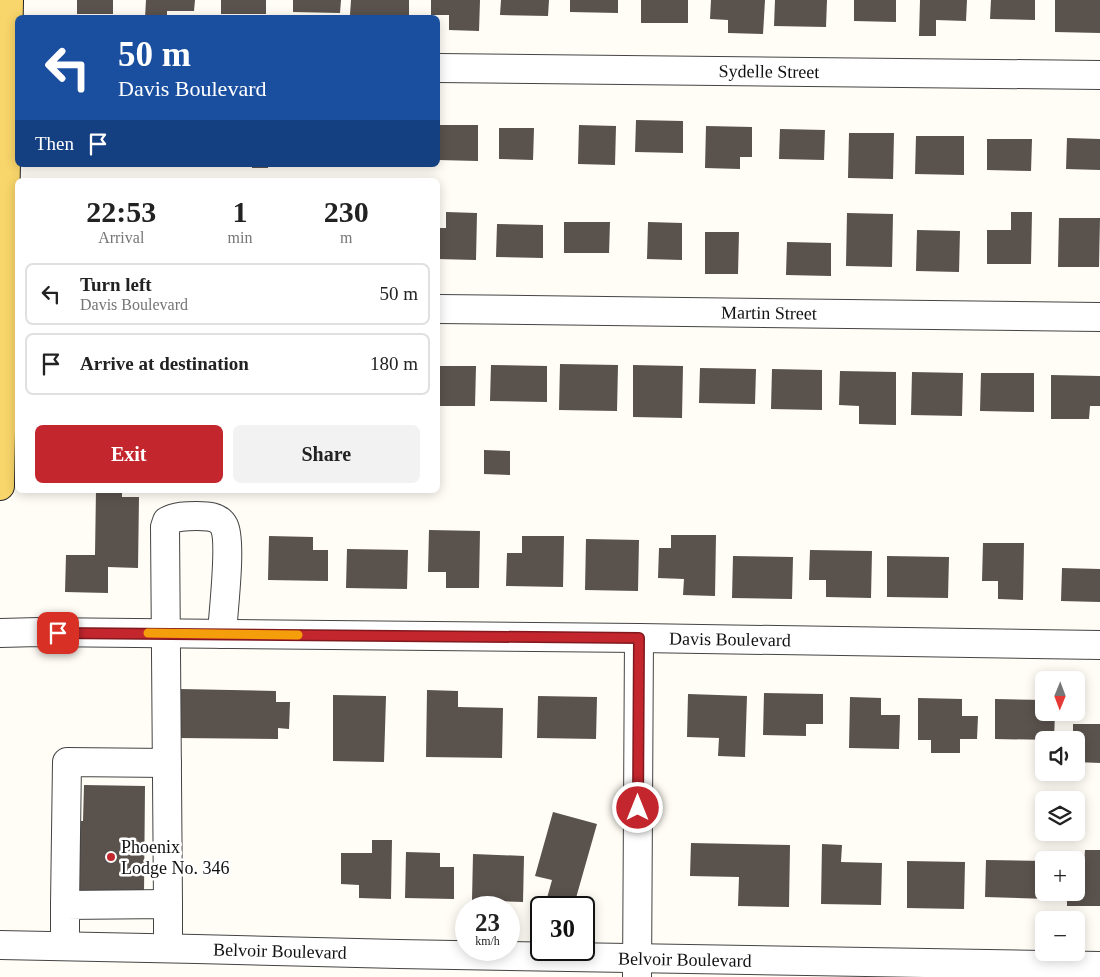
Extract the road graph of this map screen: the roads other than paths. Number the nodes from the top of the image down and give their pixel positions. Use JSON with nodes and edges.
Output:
{"nodes":[{"id":1,"x":9,"y":0,"type":"edge"},
{"id":2,"x":13,"y":62,"type":"edge"},
{"id":3,"x":440,"y":68,"type":"edge"},
{"id":4,"x":1100,"y":75,"type":"edge"},
{"id":5,"x":3,"y":193,"type":"edge"},
{"id":6,"x":11,"y":304,"type":"edge"},
{"id":7,"x":440,"y":309,"type":"edge"},
{"id":8,"x":1100,"y":318,"type":"edge"},
{"id":9,"x":1,"y":411,"type":"edge"},
{"id":10,"x":0,"y":486,"type":"edge"},
{"id":11,"x":0,"y":633,"type":"edge"},
{"id":12,"x":166,"y":634,"type":"junction"},
{"id":13,"x":222,"y":634,"type":"junction"},
{"id":14,"x":639,"y":638,"type":"junction"},
{"id":15,"x":1100,"y":645,"type":"edge"},
{"id":16,"x":167,"y":764,"type":"junction"},
{"id":17,"x":168,"y":904,"type":"junction"},
{"id":18,"x":65,"y":905,"type":"junction"},
{"id":19,"x":0,"y":945,"type":"edge"},
{"id":20,"x":65,"y":946,"type":"junction"},
{"id":21,"x":168,"y":948,"type":"junction"},
{"id":22,"x":1100,"y":966,"type":"edge"},
{"id":23,"x":637,"y":968,"type":"edge"}],
"edges":[{"from":1,"to":2,"type":"main road"},
{"from":2,"to":5,"type":"main road"},
{"from":3,"to":4,"type":"street","name":"Sydelle Street"},
{"from":5,"to":6,"type":"main road"},
{"from":6,"to":9,"type":"main road"},
{"from":7,"to":8,"type":"street","name":"Martin Street"},
{"from":9,"to":10,"type":"main road"},
{"from":11,"to":12,"type":"street","name":"Davis Boulevard"},
{"from":12,"to":13,"type":"street","name":"Davis Boulevard"},
{"from":12,"to":13,"type":"street"},
{"from":12,"to":16,"type":"street"},
{"from":13,"to":14,"type":"street","name":"Davis Boulevard"},
{"from":14,"to":15,"type":"street","name":"Davis Boulevard"},
{"from":14,"to":23,"type":"street"},
{"from":16,"to":17,"type":"street"},
{"from":16,"to":18,"type":"street"},
{"from":17,"to":18,"type":"street"},
{"from":17,"to":21,"type":"street"},
{"from":18,"to":20,"type":"street"},
{"from":19,"to":20,"type":"street","name":"Belvoir Boulevard"},
{"from":20,"to":21,"type":"street","name":"Belvoir Boulevard"},
{"from":21,"to":23,"type":"street","name":"Belvoir Boulevard"},
{"from":22,"to":23,"type":"street","name":"Belvoir Boulevard"}]}
